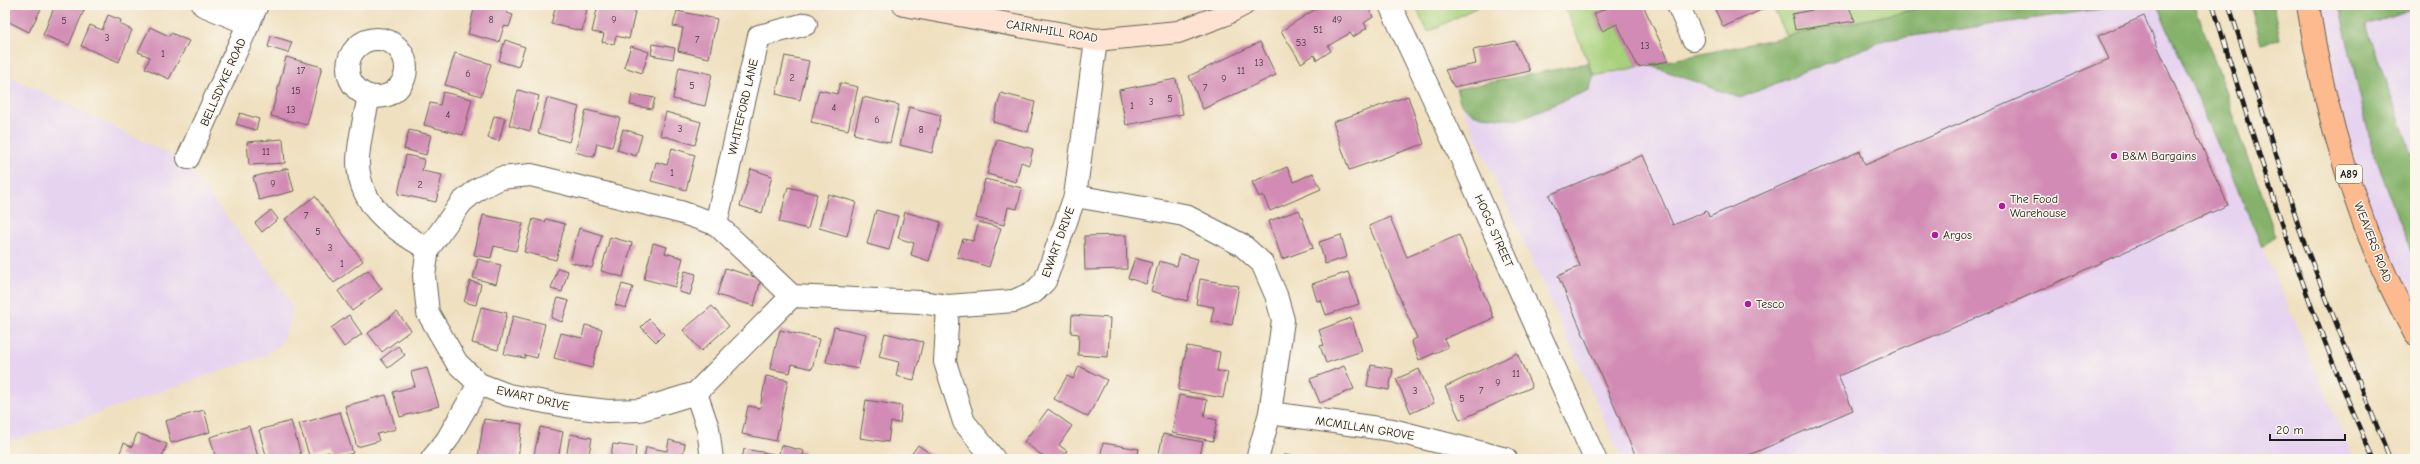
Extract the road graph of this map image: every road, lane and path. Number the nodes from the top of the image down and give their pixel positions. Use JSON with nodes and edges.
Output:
{"nodes":[{"id":1,"x":203,"y":5,"type":"edge"},
{"id":2,"x":904,"y":5,"type":"edge"},
{"id":3,"x":1243,"y":5,"type":"edge"},
{"id":4,"x":1390,"y":5,"type":"edge"},
{"id":5,"x":1678,"y":5,"type":"edge"},
{"id":6,"x":2308,"y":5,"type":"edge"},
{"id":7,"x":253,"y":14,"type":"edge"},
{"id":8,"x":806,"y":24,"type":"dead end"},
{"id":9,"x":1693,"y":39,"type":"dead end"},
{"id":10,"x":1096,"y":40,"type":"junction"},
{"id":11,"x":369,"y":96,"type":"dead end"},
{"id":12,"x":188,"y":158,"type":"dead end"},
{"id":13,"x":1075,"y":196,"type":"junction"},
{"id":14,"x":716,"y":224,"type":"junction"},
{"id":15,"x":428,"y":249,"type":"junction"},
{"id":16,"x":792,"y":296,"type":"junction"},
{"id":17,"x":948,"y":306,"type":"junction"},
{"id":18,"x":2415,"y":334,"type":"edge"},
{"id":19,"x":479,"y":384,"type":"junction"},
{"id":20,"x":696,"y":393,"type":"junction"},
{"id":21,"x":1270,"y":413,"type":"junction"},
{"id":22,"x":432,"y":459,"type":"edge"},
{"id":23,"x":712,"y":459,"type":"edge"},
{"id":24,"x":994,"y":459,"type":"edge"},
{"id":25,"x":1258,"y":459,"type":"edge"},
{"id":26,"x":1506,"y":459,"type":"edge"},
{"id":27,"x":1595,"y":459,"type":"edge"}],
"edges":[{"from":1,"to":7,"type":"street"},
{"from":2,"to":10,"type":"main road","name":"CAIRNHILL ROAD"},
{"from":3,"to":10,"type":"main road","name":"CAIRNHILL ROAD"},
{"from":4,"to":27,"type":"street","name":"HOGG STREET"},
{"from":5,"to":9,"type":"street"},
{"from":6,"to":18,"type":"main road","name":"WEAVERS ROAD","number":"A89"},
{"from":7,"to":12,"type":"street","name":"BELLSDYKE ROAD"},
{"from":8,"to":14,"type":"street","name":"WHITEFORD LANE"},
{"from":10,"to":13,"type":"street","name":"EWART DRIVE"},
{"from":11,"to":15,"type":"street"},
{"from":13,"to":17,"type":"street","name":"EWART DRIVE"},
{"from":13,"to":21,"type":"street"},
{"from":14,"to":15,"type":"street","name":"EWART DRIVE"},
{"from":14,"to":16,"type":"street","name":"EWART DRIVE"},
{"from":15,"to":19,"type":"street","name":"EWART DRIVE"},
{"from":16,"to":17,"type":"street","name":"EWART DRIVE"},
{"from":16,"to":20,"type":"street","name":"EWART DRIVE"},
{"from":17,"to":24,"type":"street"},
{"from":19,"to":20,"type":"street","name":"EWART DRIVE"},
{"from":19,"to":22,"type":"street"},
{"from":20,"to":23,"type":"street"},
{"from":21,"to":25,"type":"street"},
{"from":21,"to":26,"type":"street","name":"MCMILLAN GROVE"}]}
